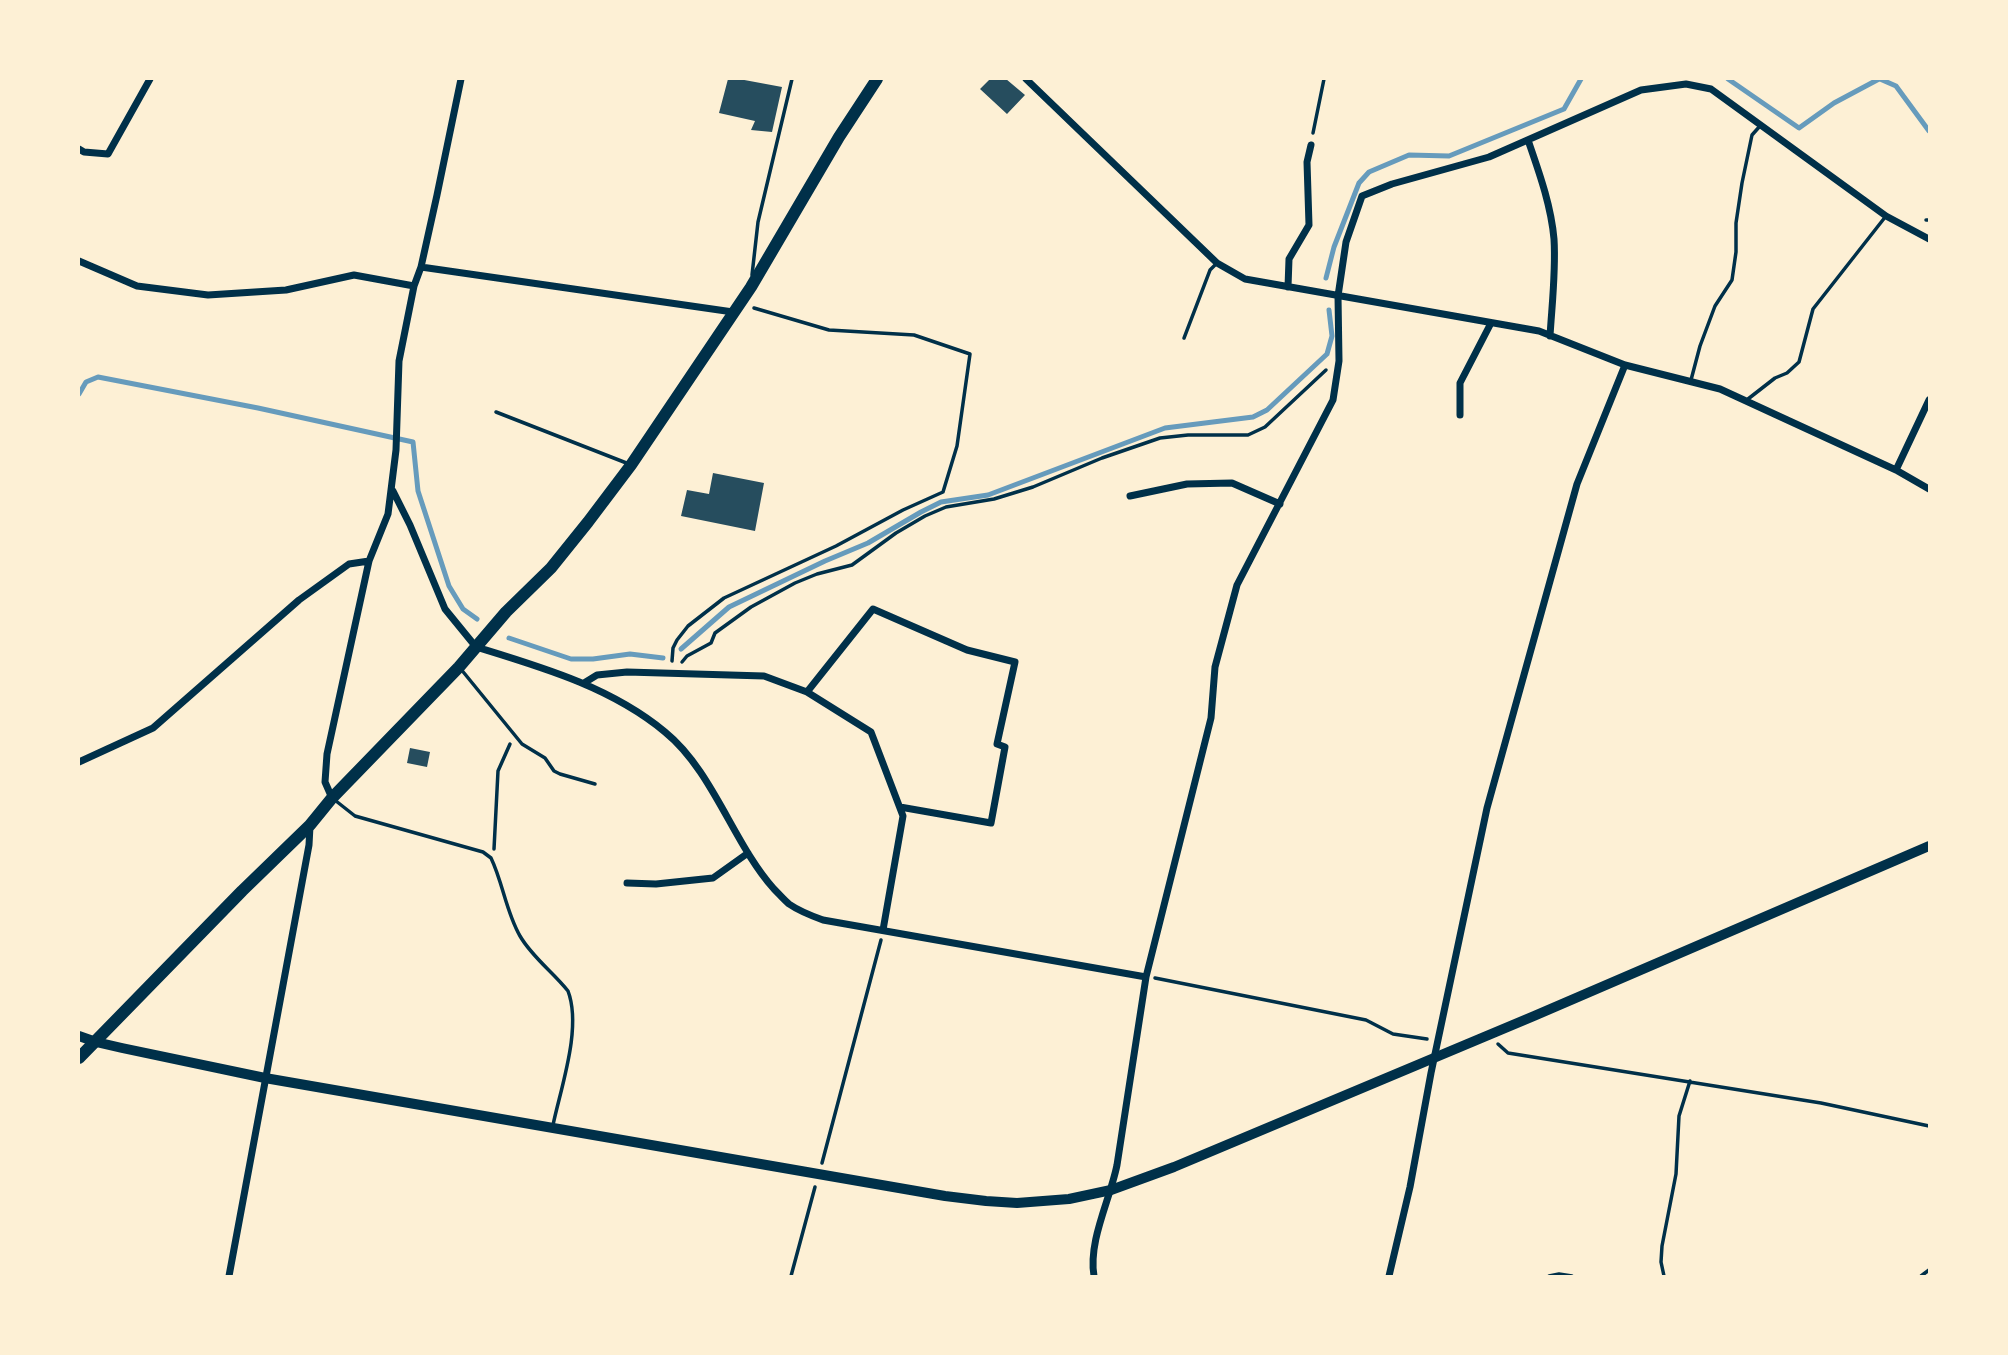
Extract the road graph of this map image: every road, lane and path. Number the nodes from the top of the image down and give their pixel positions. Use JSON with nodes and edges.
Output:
{"nodes":[{"id":1,"x":150,"y":79,"type":"edge"},
{"id":2,"x":461,"y":79,"type":"edge"},
{"id":3,"x":792,"y":79,"type":"edge"},
{"id":4,"x":877,"y":79,"type":"edge"},
{"id":5,"x":1026,"y":79,"type":"edge"},
{"id":6,"x":1324,"y":79,"type":"edge"},
{"id":7,"x":1760,"y":126,"type":"junction"},
{"id":8,"x":1528,"y":140,"type":"junction"},
{"id":9,"x":1311,"y":145,"type":"joint"},
{"id":10,"x":79,"y":149,"type":"edge"},
{"id":11,"x":1886,"y":216,"type":"junction"},
{"id":12,"x":1929,"y":239,"type":"edge"},
{"id":13,"x":79,"y":261,"type":"edge"},
{"id":14,"x":1217,"y":263,"type":"junction"},
{"id":15,"x":421,"y":267,"type":"junction"},
{"id":16,"x":414,"y":286,"type":"junction"},
{"id":17,"x":751,"y":287,"type":"junction"},
{"id":18,"x":1288,"y":288,"type":"junction"},
{"id":19,"x":1338,"y":296,"type":"junction"},
{"id":20,"x":736,"y":308,"type":"junction"},
{"id":21,"x":1492,"y":323,"type":"junction"},
{"id":22,"x":1550,"y":336,"type":"junction"},
{"id":23,"x":1184,"y":338,"type":"dead end"},
{"id":24,"x":1339,"y":361,"type":"junction"},
{"id":25,"x":1625,"y":365,"type":"junction"},
{"id":26,"x":1691,"y":382,"type":"junction"},
{"id":27,"x":1929,"y":400,"type":"edge"},
{"id":28,"x":1746,"y":401,"type":"junction"},
{"id":29,"x":496,"y":412,"type":"dead end"},
{"id":30,"x":1460,"y":415,"type":"dead end"},
{"id":31,"x":631,"y":465,"type":"junction"},
{"id":32,"x":1896,"y":470,"type":"junction"},
{"id":33,"x":1929,"y":489,"type":"edge"},
{"id":34,"x":393,"y":491,"type":"junction"},
{"id":35,"x":1130,"y":496,"type":"dead end"},
{"id":36,"x":1280,"y":504,"type":"junction"},
{"id":37,"x":369,"y":561,"type":"junction"},
{"id":38,"x":476,"y":647,"type":"junction"},
{"id":39,"x":459,"y":667,"type":"junction"},
{"id":40,"x":672,"y":674,"type":"junction"},
{"id":41,"x":584,"y":683,"type":"junction"},
{"id":42,"x":807,"y":692,"type":"junction"},
{"id":43,"x":515,"y":737,"type":"junction"},
{"id":44,"x":79,"y":762,"type":"edge"},
{"id":45,"x":595,"y":784,"type":"dead end"},
{"id":46,"x":332,"y":798,"type":"junction"},
{"id":47,"x":900,"y":807,"type":"junction"},
{"id":48,"x":310,"y":825,"type":"junction"},
{"id":49,"x":1929,"y":846,"type":"edge"},
{"id":50,"x":748,"y":853,"type":"junction"},
{"id":51,"x":491,"y":858,"type":"junction"},
{"id":52,"x":627,"y":883,"type":"dead end"},
{"id":53,"x":883,"y":930,"type":"junction"},
{"id":54,"x":1146,"y":977,"type":"junction"},
{"id":55,"x":1490,"y":1034,"type":"junction"},
{"id":56,"x":79,"y":1035,"type":"edge"},
{"id":57,"x":1438,"y":1041,"type":"junction"},
{"id":58,"x":96,"y":1042,"type":"junction"},
{"id":59,"x":1435,"y":1057,"type":"junction"},
{"id":60,"x":79,"y":1058,"type":"edge"},
{"id":61,"x":265,"y":1078,"type":"junction"},
{"id":62,"x":1690,"y":1081,"type":"junction"},
{"id":63,"x":1929,"y":1126,"type":"edge"},
{"id":64,"x":552,"y":1127,"type":"junction"},
{"id":65,"x":818,"y":1175,"type":"junction"},
{"id":66,"x":1111,"y":1190,"type":"junction"},
{"id":67,"x":1929,"y":1270,"type":"edge"},
{"id":68,"x":229,"y":1276,"type":"edge"},
{"id":69,"x":791,"y":1276,"type":"edge"},
{"id":70,"x":1094,"y":1276,"type":"edge"},
{"id":71,"x":1390,"y":1276,"type":"edge"},
{"id":72,"x":1549,"y":1276,"type":"edge"},
{"id":73,"x":1572,"y":1276,"type":"edge"},
{"id":74,"x":1664,"y":1276,"type":"edge"},
{"id":75,"x":1921,"y":1276,"type":"edge"}],
"edges":[{"from":1,"to":10,"type":"street"},
{"from":2,"to":15,"type":"street"},
{"from":3,"to":17,"type":"lane"},
{"from":4,"to":17,"type":"main road"},
{"from":5,"to":14,"type":"street"},
{"from":6,"to":9,"type":"path"},
{"from":7,"to":8,"type":"street"},
{"from":7,"to":11,"type":"street"},
{"from":7,"to":26,"type":"lane"},
{"from":8,"to":19,"type":"street"},
{"from":8,"to":22,"type":"street"},
{"from":9,"to":18,"type":"street"},
{"from":11,"to":12,"type":"street"},
{"from":11,"to":28,"type":"lane"},
{"from":13,"to":16,"type":"street"},
{"from":14,"to":18,"type":"street"},
{"from":14,"to":23,"type":"lane"},
{"from":15,"to":16,"type":"street"},
{"from":15,"to":20,"type":"street"},
{"from":16,"to":34,"type":"street"},
{"from":17,"to":20,"type":"main road"},
{"from":18,"to":19,"type":"street"},
{"from":19,"to":21,"type":"street"},
{"from":19,"to":24,"type":"street"},
{"from":20,"to":31,"type":"main road"},
{"from":20,"to":40,"type":"path"},
{"from":21,"to":22,"type":"street"},
{"from":21,"to":30,"type":"street"},
{"from":22,"to":25,"type":"street"},
{"from":24,"to":36,"type":"street"},
{"from":24,"to":40,"type":"path"},
{"from":25,"to":26,"type":"street"},
{"from":25,"to":57,"type":"street"},
{"from":26,"to":28,"type":"street"},
{"from":27,"to":32,"type":"street"},
{"from":28,"to":32,"type":"street"},
{"from":29,"to":31,"type":"lane"},
{"from":31,"to":38,"type":"main road"},
{"from":32,"to":33,"type":"street"},
{"from":34,"to":37,"type":"street"},
{"from":34,"to":38,"type":"street"},
{"from":35,"to":36,"type":"street"},
{"from":36,"to":54,"type":"street"},
{"from":37,"to":44,"type":"street"},
{"from":37,"to":46,"type":"street"},
{"from":38,"to":39,"type":"main road"},
{"from":38,"to":41,"type":"street"},
{"from":39,"to":43,"type":"lane"},
{"from":39,"to":46,"type":"main road"},
{"from":40,"to":41,"type":"street"},
{"from":40,"to":42,"type":"street"},
{"from":41,"to":50,"type":"street"},
{"from":42,"to":47,"type":"street"},
{"from":42,"to":47,"type":"street"},
{"from":43,"to":45,"type":"lane"},
{"from":43,"to":51,"type":"path"},
{"from":46,"to":48,"type":"main road"},
{"from":46,"to":51,"type":"lane"},
{"from":47,"to":53,"type":"street"},
{"from":48,"to":58,"type":"main road"},
{"from":48,"to":61,"type":"street"},
{"from":49,"to":55,"type":"main road"},
{"from":50,"to":52,"type":"street"},
{"from":50,"to":53,"type":"street"},
{"from":51,"to":64,"type":"lane"},
{"from":53,"to":54,"type":"street"},
{"from":53,"to":65,"type":"path"},
{"from":54,"to":57,"type":"path"},
{"from":54,"to":66,"type":"street"},
{"from":55,"to":59,"type":"main road"},
{"from":55,"to":62,"type":"path"},
{"from":56,"to":58,"type":"main road"},
{"from":57,"to":59,"type":"street"},
{"from":58,"to":60,"type":"main road"},
{"from":58,"to":61,"type":"main road"},
{"from":59,"to":66,"type":"main road"},
{"from":59,"to":71,"type":"street"},
{"from":61,"to":64,"type":"main road"},
{"from":61,"to":68,"type":"street"},
{"from":62,"to":63,"type":"path"},
{"from":62,"to":74,"type":"path"},
{"from":64,"to":65,"type":"main road"},
{"from":65,"to":66,"type":"main road"},
{"from":65,"to":69,"type":"path"},
{"from":66,"to":70,"type":"street"},
{"from":67,"to":75,"type":"path"},
{"from":72,"to":73,"type":"path"}]}
